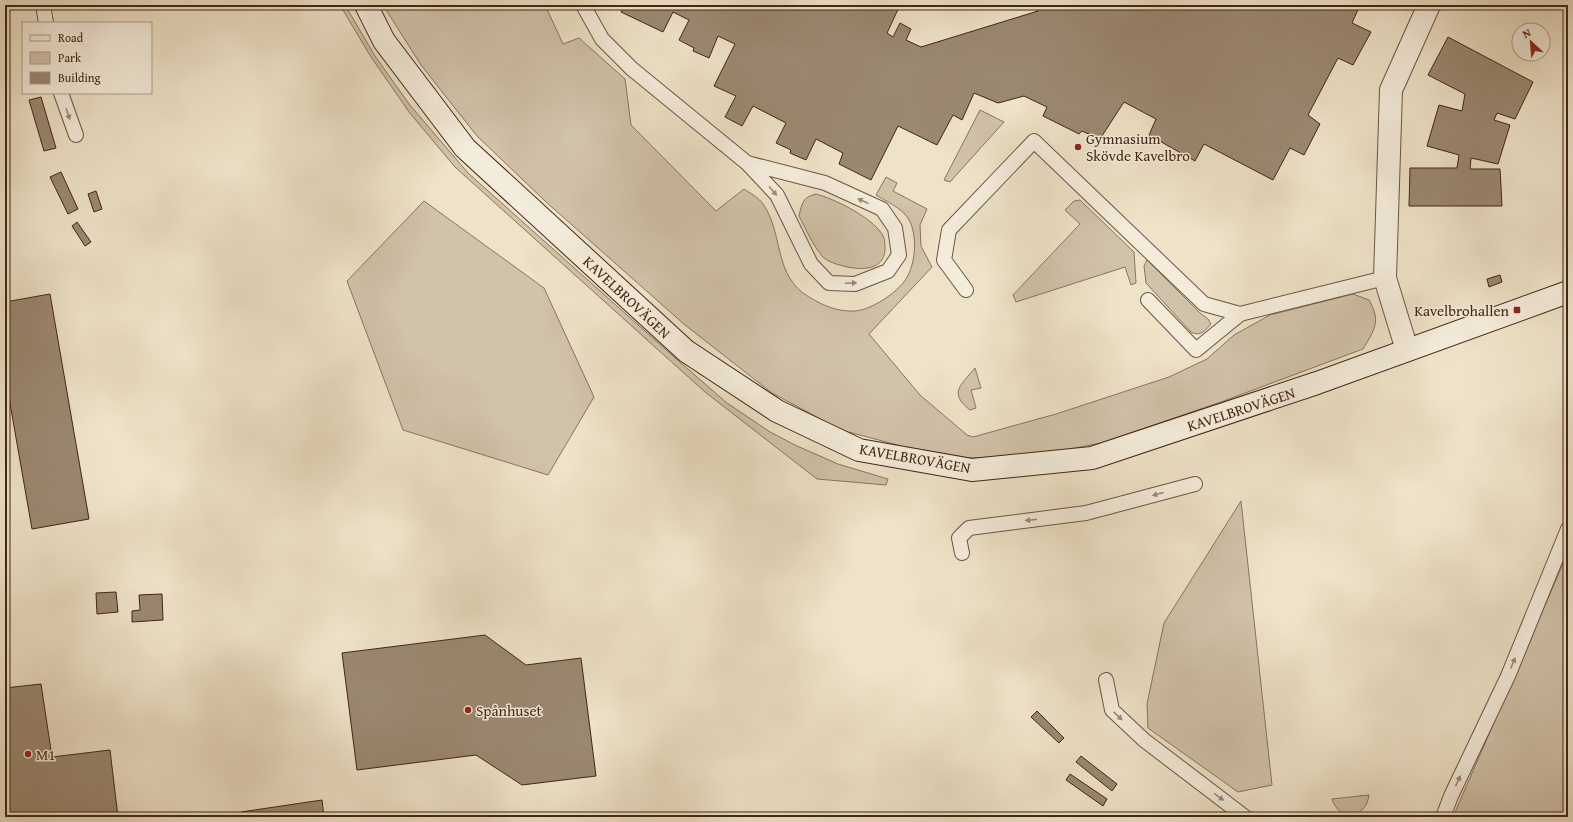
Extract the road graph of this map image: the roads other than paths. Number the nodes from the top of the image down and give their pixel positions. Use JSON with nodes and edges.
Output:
{"nodes":[{"id":1,"x":43,"y":5,"type":"edge"},
{"id":2,"x":366,"y":5,"type":"edge"},
{"id":3,"x":583,"y":5,"type":"edge"},
{"id":4,"x":1429,"y":5,"type":"edge"},
{"id":5,"x":46,"y":22,"type":"edge"},
{"id":6,"x":61,"y":94,"type":"edge"},
{"id":7,"x":76,"y":135,"type":"dead end"},
{"id":8,"x":747,"y":163,"type":"junction"},
{"id":9,"x":1386,"y":278,"type":"junction"},
{"id":10,"x":966,"y":290,"type":"dead end"},
{"id":11,"x":1568,"y":292,"type":"edge"},
{"id":12,"x":1148,"y":300,"type":"dead end"},
{"id":13,"x":1240,"y":314,"type":"junction"},
{"id":14,"x":1407,"y":350,"type":"junction"},
{"id":15,"x":1195,"y":484,"type":"dead end"},
{"id":16,"x":1568,"y":529,"type":"edge"},
{"id":17,"x":962,"y":553,"type":"dead end"},
{"id":18,"x":1106,"y":680,"type":"dead end"},
{"id":19,"x":1245,"y":817,"type":"edge"},
{"id":20,"x":1443,"y":817,"type":"edge"}],
"edges":[{"from":1,"to":5,"type":"lane"},
{"from":2,"to":14,"type":"main road","name":"KAVELBROVÄGEN"},
{"from":3,"to":8,"type":"lane"},
{"from":4,"to":9,"type":"main road"},
{"from":6,"to":7,"type":"lane","one_way":true},
{"from":8,"to":8,"type":"lane","one_way":true},
{"from":9,"to":13,"type":"lane"},
{"from":9,"to":14,"type":"main road"},
{"from":10,"to":13,"type":"lane"},
{"from":11,"to":14,"type":"main road","name":"KAVELBROVÄGEN"},
{"from":12,"to":13,"type":"lane"},
{"from":15,"to":17,"type":"lane","one_way":true},
{"from":20,"to":16,"type":"lane","one_way":true},
{"from":18,"to":19,"type":"lane","one_way":true}]}
